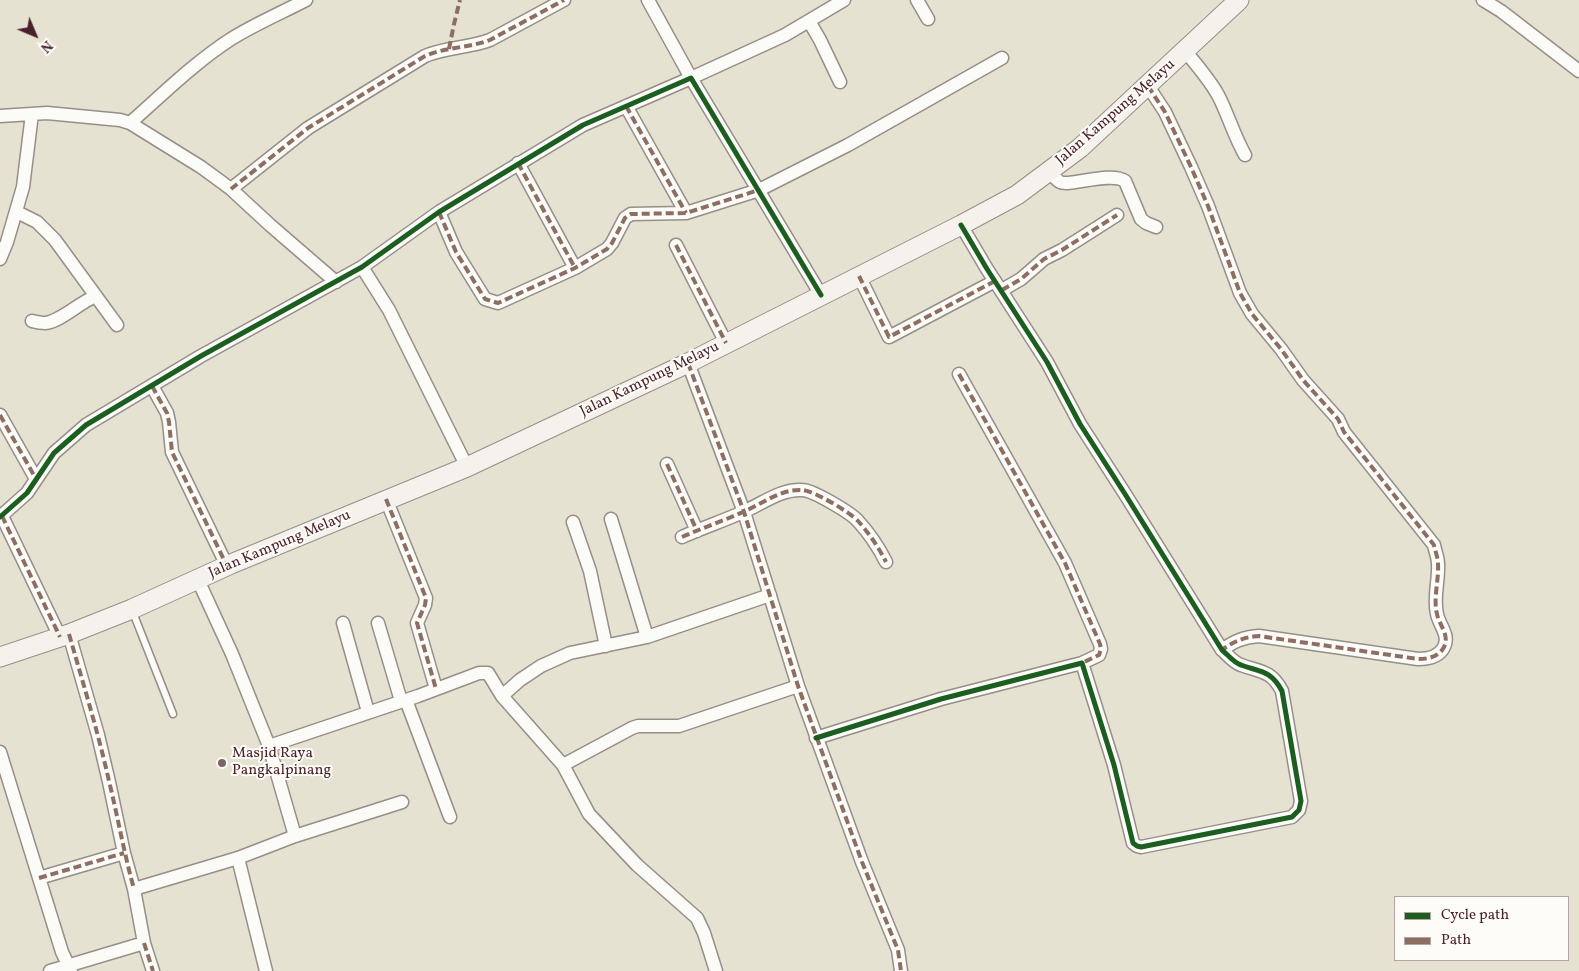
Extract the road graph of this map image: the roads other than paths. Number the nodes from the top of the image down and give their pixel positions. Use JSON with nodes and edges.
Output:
{"nodes":[{"id":1,"x":306,"y":0,"type":"edge"},
{"id":2,"x":564,"y":0,"type":"edge"},
{"id":3,"x":648,"y":0,"type":"edge"},
{"id":4,"x":844,"y":0,"type":"edge"},
{"id":5,"x":917,"y":0,"type":"edge"},
{"id":6,"x":1239,"y":0,"type":"edge"},
{"id":7,"x":1483,"y":0,"type":"edge"},
{"id":8,"x":928,"y":19,"type":"dead end"},
{"id":9,"x":809,"y":21,"type":"junction"},
{"id":10,"x":1185,"y":51,"type":"junction"},
{"id":11,"x":1002,"y":58,"type":"dead end"},
{"id":12,"x":1579,"y":71,"type":"edge"},
{"id":13,"x":691,"y":78,"type":"junction"},
{"id":14,"x":840,"y":82,"type":"dead end"},
{"id":15,"x":1148,"y":86,"type":"junction"},
{"id":16,"x":626,"y":106,"type":"junction"},
{"id":17,"x":32,"y":114,"type":"junction"},
{"id":18,"x":0,"y":116,"type":"edge"},
{"id":19,"x":130,"y":123,"type":"junction"},
{"id":20,"x":1245,"y":155,"type":"dead end"},
{"id":21,"x":518,"y":163,"type":"junction"},
{"id":22,"x":1049,"y":171,"type":"junction"},
{"id":23,"x":231,"y":189,"type":"junction"},
{"id":24,"x":759,"y":190,"type":"junction"},
{"id":25,"x":17,"y":212,"type":"junction"},
{"id":26,"x":439,"y":212,"type":"junction"},
{"id":27,"x":686,"y":213,"type":"junction"},
{"id":28,"x":1117,"y":215,"type":"dead end"},
{"id":29,"x":961,"y":225,"type":"junction"},
{"id":30,"x":1156,"y":227,"type":"dead end"},
{"id":31,"x":676,"y":245,"type":"dead end"},
{"id":32,"x":0,"y":259,"type":"edge"},
{"id":33,"x":362,"y":267,"type":"junction"},
{"id":34,"x":575,"y":268,"type":"junction"},
{"id":35,"x":859,"y":276,"type":"junction"},
{"id":36,"x":336,"y":282,"type":"junction"},
{"id":37,"x":999,"y":286,"type":"junction"},
{"id":38,"x":821,"y":295,"type":"junction"},
{"id":39,"x":96,"y":296,"type":"junction"},
{"id":40,"x":32,"y":321,"type":"dead end"},
{"id":41,"x":117,"y":325,"type":"dead end"},
{"id":42,"x":726,"y":343,"type":"junction"},
{"id":43,"x":688,"y":363,"type":"junction"},
{"id":44,"x":959,"y":374,"type":"dead end"},
{"id":45,"x":152,"y":386,"type":"junction"},
{"id":46,"x":0,"y":415,"type":"edge"},
{"id":47,"x":667,"y":464,"type":"dead end"},
{"id":48,"x":467,"y":467,"type":"junction"},
{"id":49,"x":36,"y":479,"type":"junction"},
{"id":50,"x":386,"y":499,"type":"junction"},
{"id":51,"x":744,"y":512,"type":"junction"},
{"id":52,"x":1,"y":516,"type":"edge"},
{"id":53,"x":611,"y":519,"type":"dead end"},
{"id":54,"x":573,"y":522,"type":"dead end"},
{"id":55,"x":697,"y":530,"type":"junction"},
{"id":56,"x":682,"y":536,"type":"dead end"},
{"id":57,"x":886,"y":562,"type":"dead end"},
{"id":58,"x":227,"y":566,"type":"junction"},
{"id":59,"x":198,"y":580,"type":"junction"},
{"id":60,"x":770,"y":595,"type":"junction"},
{"id":61,"x":132,"y":608,"type":"junction"},
{"id":62,"x":342,"y":623,"type":"dead end"},
{"id":63,"x":378,"y":623,"type":"dead end"},
{"id":64,"x":65,"y":636,"type":"junction"},
{"id":65,"x":647,"y":637,"type":"junction"},
{"id":66,"x":606,"y":646,"type":"junction"},
{"id":67,"x":1222,"y":650,"type":"junction"},
{"id":68,"x":0,"y":657,"type":"edge"},
{"id":69,"x":1082,"y":663,"type":"junction"},
{"id":70,"x":798,"y":686,"type":"junction"},
{"id":71,"x":436,"y":688,"type":"junction"},
{"id":72,"x":502,"y":696,"type":"junction"},
{"id":73,"x":403,"y":700,"type":"junction"},
{"id":74,"x":368,"y":712,"type":"junction"},
{"id":75,"x":173,"y":714,"type":"dead end"},
{"id":76,"x":816,"y":738,"type":"junction"},
{"id":77,"x":269,"y":746,"type":"junction"},
{"id":78,"x":0,"y":752,"type":"edge"},
{"id":79,"x":563,"y":765,"type":"junction"},
{"id":80,"x":402,"y":802,"type":"dead end"},
{"id":81,"x":450,"y":817,"type":"dead end"},
{"id":82,"x":295,"y":836,"type":"junction"},
{"id":83,"x":124,"y":853,"type":"junction"},
{"id":84,"x":238,"y":858,"type":"junction"},
{"id":85,"x":40,"y":878,"type":"junction"},
{"id":86,"x":134,"y":889,"type":"junction"},
{"id":87,"x":144,"y":943,"type":"junction"},
{"id":88,"x":70,"y":968,"type":"edge"},
{"id":89,"x":50,"y":971,"type":"edge"},
{"id":90,"x":153,"y":971,"type":"edge"},
{"id":91,"x":266,"y":971,"type":"edge"},
{"id":92,"x":716,"y":971,"type":"edge"},
{"id":93,"x":901,"y":971,"type":"edge"}],
"edges":[{"from":1,"to":19,"type":"street"},
{"from":2,"to":23,"type":"street"},
{"from":3,"to":13,"type":"street"},
{"from":4,"to":9,"type":"street"},
{"from":5,"to":8,"type":"street"},
{"from":6,"to":10,"type":"main road","name":"Jalan Kampung Melayu"},
{"from":7,"to":12,"type":"street"},
{"from":9,"to":13,"type":"street"},
{"from":9,"to":14,"type":"street"},
{"from":10,"to":15,"type":"main road","name":"Jalan Kampung Melayu"},
{"from":10,"to":20,"type":"street"},
{"from":11,"to":24,"type":"street"},
{"from":13,"to":16,"type":"street"},
{"from":13,"to":24,"type":"street"},
{"from":15,"to":22,"type":"main road","name":"Jalan Kampung Melayu"},
{"from":15,"to":67,"type":"street"},
{"from":16,"to":21,"type":"street"},
{"from":16,"to":27,"type":"street"},
{"from":17,"to":18,"type":"street"},
{"from":17,"to":19,"type":"street"},
{"from":17,"to":25,"type":"street"},
{"from":19,"to":23,"type":"street"},
{"from":21,"to":26,"type":"street"},
{"from":21,"to":34,"type":"street"},
{"from":22,"to":29,"type":"main road","name":"Jalan Kampung Melayu"},
{"from":22,"to":30,"type":"street"},
{"from":23,"to":36,"type":"street"},
{"from":24,"to":27,"type":"street"},
{"from":24,"to":38,"type":"street"},
{"from":25,"to":32,"type":"street"},
{"from":25,"to":39,"type":"street"},
{"from":26,"to":33,"type":"street"},
{"from":26,"to":34,"type":"street"},
{"from":27,"to":34,"type":"street"},
{"from":28,"to":37,"type":"street"},
{"from":29,"to":35,"type":"main road","name":"Jalan Kampung Melayu"},
{"from":29,"to":37,"type":"street"},
{"from":31,"to":42,"type":"street"},
{"from":33,"to":36,"type":"street"},
{"from":33,"to":48,"type":"street"},
{"from":35,"to":37,"type":"street"},
{"from":35,"to":38,"type":"main road","name":"Jalan Kampung Melayu"},
{"from":36,"to":45,"type":"street"},
{"from":37,"to":67,"type":"street"},
{"from":38,"to":42,"type":"main road","name":"Jalan Kampung Melayu"},
{"from":39,"to":40,"type":"street"},
{"from":39,"to":41,"type":"street"},
{"from":42,"to":43,"type":"main road","name":"Jalan Kampung Melayu"},
{"from":43,"to":48,"type":"main road","name":"Jalan Kampung Melayu"},
{"from":43,"to":51,"type":"street"},
{"from":44,"to":69,"type":"street"},
{"from":45,"to":49,"type":"street"},
{"from":45,"to":58,"type":"street"},
{"from":46,"to":49,"type":"street"},
{"from":47,"to":55,"type":"street"},
{"from":48,"to":50,"type":"main road","name":"Jalan Kampung Melayu"},
{"from":49,"to":52,"type":"street"},
{"from":50,"to":58,"type":"main road","name":"Jalan Kampung Melayu"},
{"from":50,"to":71,"type":"street"},
{"from":51,"to":55,"type":"street"},
{"from":51,"to":57,"type":"street"},
{"from":51,"to":60,"type":"street"},
{"from":52,"to":64,"type":"street"},
{"from":53,"to":65,"type":"street"},
{"from":54,"to":66,"type":"street"},
{"from":55,"to":56,"type":"street"},
{"from":58,"to":59,"type":"main road","name":"Jalan Kampung Melayu"},
{"from":59,"to":61,"type":"main road","name":"Jalan Kampung Melayu"},
{"from":59,"to":77,"type":"street"},
{"from":60,"to":65,"type":"street"},
{"from":60,"to":70,"type":"street"},
{"from":61,"to":64,"type":"main road","name":"Jalan Kampung Melayu"},
{"from":61,"to":75,"type":"lane"},
{"from":62,"to":74,"type":"street"},
{"from":63,"to":73,"type":"street"},
{"from":64,"to":68,"type":"main road","name":"Jalan Kampung Melayu"},
{"from":64,"to":83,"type":"street"},
{"from":65,"to":66,"type":"street"},
{"from":66,"to":72,"type":"street"},
{"from":67,"to":69,"type":"street"},
{"from":69,"to":76,"type":"street"},
{"from":70,"to":76,"type":"street"},
{"from":70,"to":79,"type":"street"},
{"from":71,"to":72,"type":"street"},
{"from":71,"to":73,"type":"street"},
{"from":72,"to":79,"type":"street"},
{"from":73,"to":74,"type":"street"},
{"from":73,"to":81,"type":"street"},
{"from":74,"to":77,"type":"street"},
{"from":76,"to":93,"type":"street"},
{"from":77,"to":82,"type":"street"},
{"from":78,"to":85,"type":"street"},
{"from":79,"to":92,"type":"street"},
{"from":80,"to":82,"type":"street"},
{"from":82,"to":84,"type":"street"},
{"from":83,"to":85,"type":"street"},
{"from":83,"to":86,"type":"street"},
{"from":84,"to":86,"type":"street"},
{"from":84,"to":91,"type":"street"},
{"from":85,"to":88,"type":"street"},
{"from":86,"to":87,"type":"street"},
{"from":87,"to":88,"type":"street"},
{"from":87,"to":90,"type":"street"},
{"from":88,"to":89,"type":"street"}]}
